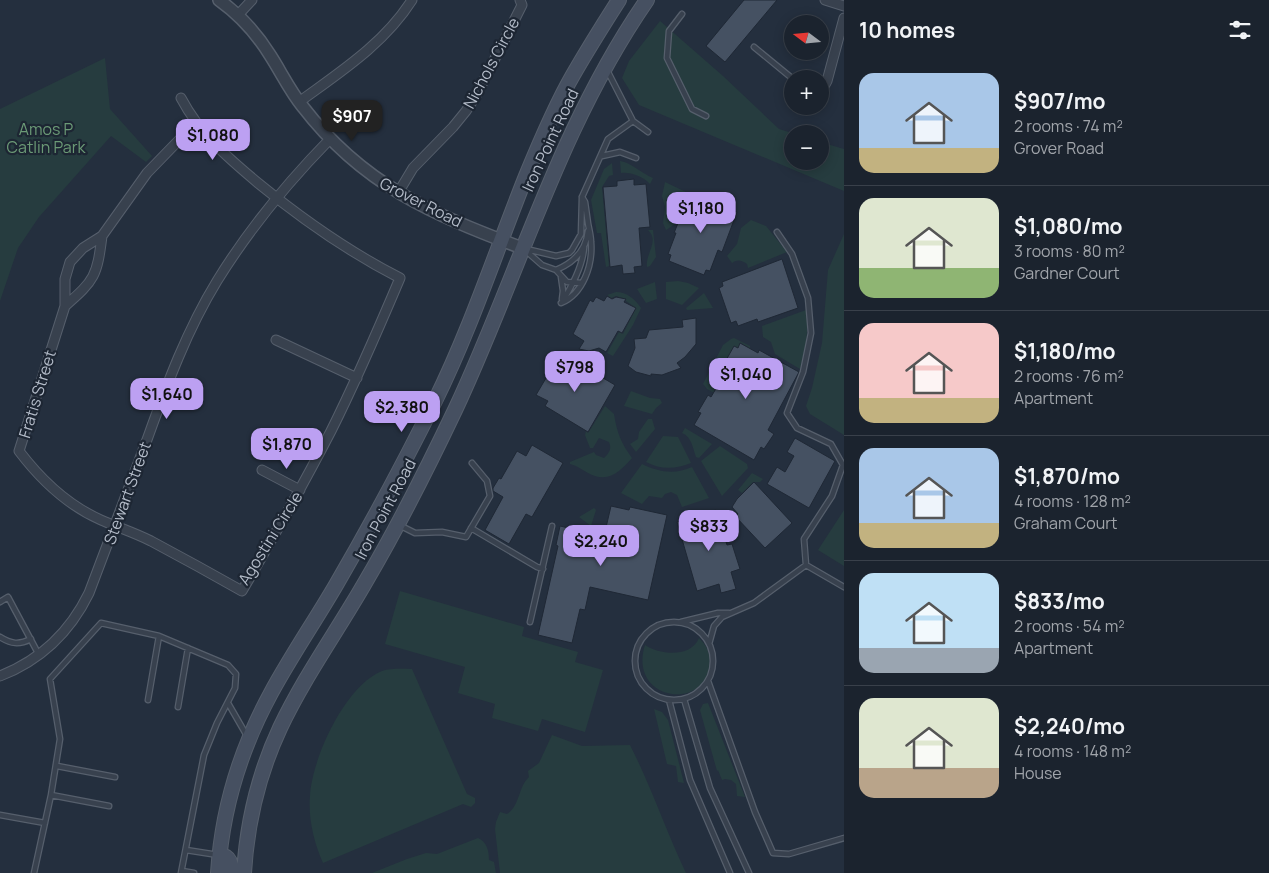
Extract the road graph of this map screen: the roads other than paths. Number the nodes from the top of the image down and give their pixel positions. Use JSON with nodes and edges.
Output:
{"nodes":[{"id":1,"x":219,"y":0,"type":"edge"},
{"id":2,"x":252,"y":0,"type":"edge"},
{"id":3,"x":412,"y":0,"type":"edge"},
{"id":4,"x":520,"y":0,"type":"edge"},
{"id":5,"x":619,"y":0,"type":"edge"},
{"id":6,"x":647,"y":0,"type":"edge"},
{"id":7,"x":825,"y":0,"type":"edge"},
{"id":8,"x":844,"y":6,"type":"edge"},
{"id":9,"x":682,"y":14,"type":"dead end"},
{"id":10,"x":238,"y":15,"type":"junction"},
{"id":11,"x":844,"y":18,"type":"edge"},
{"id":12,"x":754,"y":47,"type":"dead end"},
{"id":13,"x":606,"y":67,"type":"junction"},
{"id":14,"x":784,"y":72,"type":"edge"},
{"id":15,"x":829,"y":74,"type":"edge"},
{"id":16,"x":181,"y":98,"type":"dead end"},
{"id":17,"x":299,"y":102,"type":"junction"},
{"id":18,"x":706,"y":116,"type":"dead end"},
{"id":19,"x":633,"y":121,"type":"junction"},
{"id":20,"x":197,"y":125,"type":"junction"},
{"id":21,"x":648,"y":132,"type":"dead end"},
{"id":22,"x":330,"y":139,"type":"junction"},
{"id":23,"x":602,"y":156,"type":"junction"},
{"id":24,"x":636,"y":158,"type":"dead end"},
{"id":25,"x":398,"y":193,"type":"junction"},
{"id":26,"x":582,"y":197,"type":"junction"},
{"id":27,"x":276,"y":198,"type":"junction"},
{"id":28,"x":588,"y":223,"type":"junction"},
{"id":29,"x":777,"y":232,"type":"dead end"},
{"id":30,"x":102,"y":236,"type":"junction"},
{"id":31,"x":502,"y":240,"type":"junction"},
{"id":32,"x":584,"y":246,"type":"junction"},
{"id":33,"x":522,"y":248,"type":"junction"},
{"id":34,"x":556,"y":270,"type":"junction"},
{"id":35,"x":561,"y":277,"type":"junction"},
{"id":36,"x":572,"y":283,"type":"junction"},
{"id":37,"x":582,"y":283,"type":"junction"},
{"id":38,"x":561,"y":303,"type":"junction"},
{"id":39,"x":65,"y":306,"type":"junction"},
{"id":40,"x":276,"y":340,"type":"dead end"},
{"id":41,"x":357,"y":378,"type":"junction"},
{"id":42,"x":472,"y":464,"type":"dead end"},
{"id":43,"x":262,"y":470,"type":"dead end"},
{"id":44,"x":300,"y":490,"type":"junction"},
{"id":45,"x":397,"y":524,"type":"junction"},
{"id":46,"x":115,"y":526,"type":"junction"},
{"id":47,"x":552,"y":526,"type":"dead end"},
{"id":48,"x":471,"y":528,"type":"junction"},
{"id":49,"x":806,"y":565,"type":"junction"},
{"id":50,"x":543,"y":569,"type":"junction"},
{"id":51,"x":844,"y":587,"type":"edge"},
{"id":52,"x":0,"y":602,"type":"edge"},
{"id":53,"x":733,"y":612,"type":"junction"},
{"id":54,"x":530,"y":622,"type":"dead end"},
{"id":55,"x":680,"y":622,"type":"junction"},
{"id":56,"x":159,"y":636,"type":"junction"},
{"id":57,"x":0,"y":637,"type":"edge"},
{"id":58,"x":31,"y":639,"type":"junction"},
{"id":59,"x":709,"y":644,"type":"junction"},
{"id":60,"x":188,"y":648,"type":"junction"},
{"id":61,"x":39,"y":655,"type":"junction"},
{"id":62,"x":0,"y":676,"type":"edge"},
{"id":63,"x":708,"y":681,"type":"junction"},
{"id":64,"x":684,"y":699,"type":"junction"},
{"id":65,"x":148,"y":700,"type":"dead end"},
{"id":66,"x":669,"y":700,"type":"junction"},
{"id":67,"x":228,"y":703,"type":"junction"},
{"id":68,"x":178,"y":707,"type":"dead end"},
{"id":69,"x":249,"y":739,"type":"junction"},
{"id":70,"x":57,"y":766,"type":"junction"},
{"id":71,"x":115,"y":777,"type":"dead end"},
{"id":72,"x":52,"y":795,"type":"junction"},
{"id":73,"x":109,"y":806,"type":"dead end"},
{"id":74,"x":0,"y":815,"type":"edge"},
{"id":75,"x":45,"y":823,"type":"junction"},
{"id":76,"x":844,"y":838,"type":"edge"},
{"id":77,"x":186,"y":850,"type":"junction"},
{"id":78,"x":220,"y":855,"type":"junction"},
{"id":79,"x":181,"y":872,"type":"edge"},
{"id":80,"x":34,"y":873,"type":"edge"},
{"id":81,"x":194,"y":873,"type":"edge"},
{"id":82,"x":218,"y":873,"type":"edge"},
{"id":83,"x":232,"y":873,"type":"edge"},
{"id":84,"x":244,"y":873,"type":"edge"},
{"id":85,"x":730,"y":873,"type":"edge"},
{"id":86,"x":749,"y":873,"type":"edge"}],
"edges":[{"from":1,"to":10,"type":"street","name":"Grover Road"},
{"from":2,"to":10,"type":"street"},
{"from":3,"to":17,"type":"street"},
{"from":4,"to":25,"type":"street","name":"Nichols Circle"},
{"from":5,"to":31,"type":"main road","name":"Iron Point Road"},
{"from":6,"to":13,"type":"main road","name":"Iron Point Road"},
{"from":7,"to":8,"type":"street"},
{"from":9,"to":18,"type":"lane"},
{"from":10,"to":17,"type":"street","name":"Grover Road"},
{"from":11,"to":15,"type":"street"},
{"from":12,"to":14,"type":"lane"},
{"from":13,"to":19,"type":"lane"},
{"from":13,"to":33,"type":"main road","name":"Iron Point Road"},
{"from":16,"to":20,"type":"street"},
{"from":17,"to":22,"type":"street","name":"Grover Road"},
{"from":19,"to":21,"type":"lane"},
{"from":19,"to":23,"type":"lane"},
{"from":20,"to":27,"type":"street"},
{"from":20,"to":30,"type":"street","name":"Fratis Street"},
{"from":22,"to":25,"type":"street","name":"Grover Road"},
{"from":22,"to":27,"type":"street","name":"Stewart Street"},
{"from":23,"to":24,"type":"lane"},
{"from":23,"to":26,"type":"lane"},
{"from":25,"to":31,"type":"street","name":"Grover Road"},
{"from":26,"to":28,"type":"lane"},
{"from":26,"to":33,"type":"lane"},
{"from":27,"to":41,"type":"street","name":"Agostini Circle"},
{"from":27,"to":46,"type":"street","name":"Stewart Street"},
{"from":28,"to":32,"type":"lane"},
{"from":28,"to":37,"type":"lane"},
{"from":29,"to":49,"type":"lane"},
{"from":30,"to":39,"type":"street","name":"Fratis Street"},
{"from":30,"to":39,"type":"street","name":"Fratis Street"},
{"from":31,"to":33,"type":"street","name":"Grover Road"},
{"from":31,"to":69,"type":"main road","name":"Iron Point Road"},
{"from":32,"to":34,"type":"lane"},
{"from":32,"to":36,"type":"lane"},
{"from":33,"to":34,"type":"lane"},
{"from":33,"to":45,"type":"main road","name":"Iron Point Road"},
{"from":34,"to":35,"type":"lane"},
{"from":35,"to":36,"type":"lane"},
{"from":35,"to":38,"type":"lane"},
{"from":36,"to":37,"type":"lane"},
{"from":36,"to":38,"type":"lane"},
{"from":37,"to":38,"type":"lane"},
{"from":39,"to":46,"type":"street","name":"Fratis Street"},
{"from":40,"to":41,"type":"street"},
{"from":41,"to":44,"type":"street","name":"Agostini Circle"},
{"from":42,"to":48,"type":"lane"},
{"from":43,"to":44,"type":"street"},
{"from":44,"to":46,"type":"street","name":"Agostini Circle"},
{"from":45,"to":48,"type":"lane"},
{"from":45,"to":84,"type":"main road","name":"Iron Point Road"},
{"from":46,"to":61,"type":"street","name":"Stewart Street"},
{"from":47,"to":50,"type":"lane"},
{"from":48,"to":50,"type":"lane"},
{"from":49,"to":51,"type":"lane"},
{"from":49,"to":53,"type":"lane"},
{"from":50,"to":54,"type":"lane"},
{"from":52,"to":58,"type":"lane"},
{"from":53,"to":55,"type":"lane"},
{"from":53,"to":59,"type":"lane"},
{"from":55,"to":59,"type":"lane"},
{"from":55,"to":66,"type":"lane"},
{"from":56,"to":60,"type":"lane"},
{"from":56,"to":65,"type":"lane"},
{"from":56,"to":70,"type":"lane"},
{"from":57,"to":58,"type":"lane"},
{"from":58,"to":61,"type":"lane"},
{"from":59,"to":63,"type":"lane"},
{"from":60,"to":67,"type":"lane"},
{"from":60,"to":68,"type":"lane"},
{"from":61,"to":62,"type":"street","name":"Stewart Street"},
{"from":63,"to":64,"type":"lane"},
{"from":63,"to":76,"type":"lane"},
{"from":64,"to":66,"type":"lane"},
{"from":64,"to":86,"type":"lane"},
{"from":66,"to":85,"type":"lane"},
{"from":67,"to":69,"type":"lane"},
{"from":67,"to":77,"type":"lane"},
{"from":69,"to":78,"type":"main road","name":"Iron Point Road"},
{"from":70,"to":71,"type":"lane"},
{"from":70,"to":72,"type":"lane"},
{"from":72,"to":73,"type":"lane"},
{"from":72,"to":75,"type":"lane"},
{"from":74,"to":75,"type":"lane"},
{"from":75,"to":80,"type":"lane"},
{"from":77,"to":78,"type":"lane"},
{"from":77,"to":79,"type":"lane"},
{"from":78,"to":82,"type":"main road","name":"Iron Point Road"},
{"from":78,"to":83,"type":"main road"},
{"from":79,"to":81,"type":"lane"}]}
